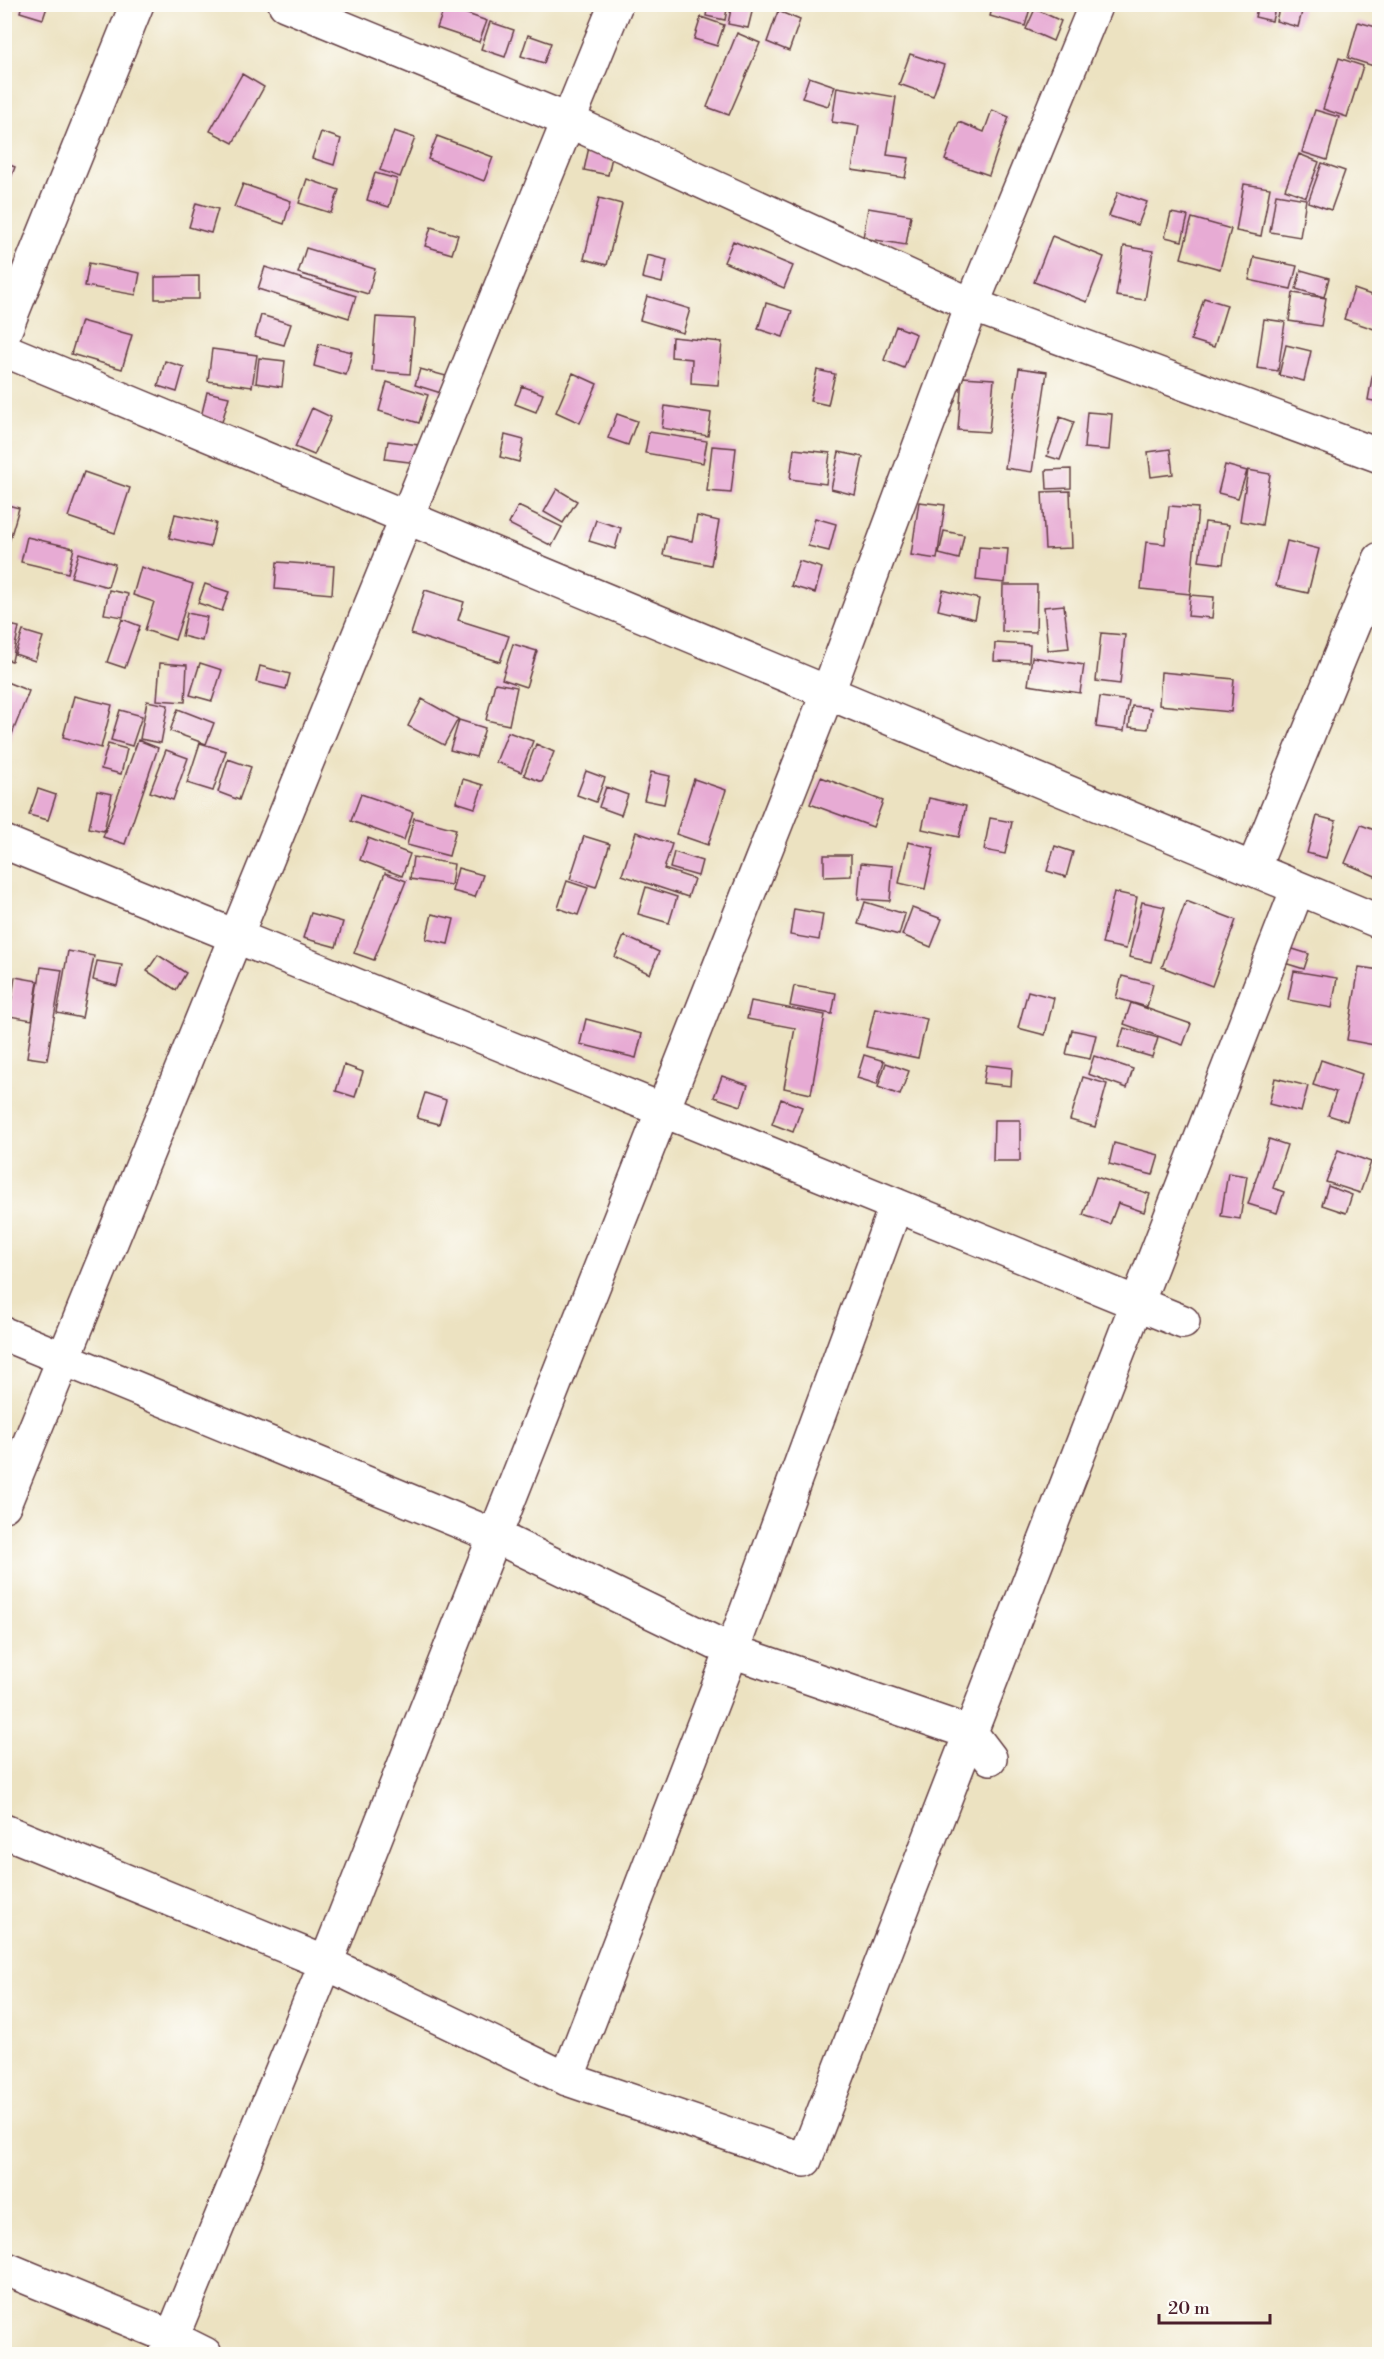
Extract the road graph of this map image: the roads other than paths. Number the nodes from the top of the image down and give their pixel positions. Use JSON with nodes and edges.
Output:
{"nodes":[{"id":1,"x":137,"y":4,"type":"edge"},
{"id":2,"x":285,"y":4,"type":"edge"},
{"id":3,"x":616,"y":4,"type":"edge"},
{"id":4,"x":1096,"y":4,"type":"edge"},
{"id":5,"x":567,"y":120,"type":"junction"},
{"id":6,"x":972,"y":305,"type":"junction"},
{"id":7,"x":4,"y":333,"type":"edge"},
{"id":8,"x":4,"y":350,"type":"edge"},
{"id":9,"x":1380,"y":456,"type":"edge"},
{"id":10,"x":408,"y":518,"type":"junction"},
{"id":11,"x":1380,"y":559,"type":"edge"},
{"id":12,"x":828,"y":692,"type":"junction"},
{"id":13,"x":4,"y":842,"type":"edge"},
{"id":14,"x":1252,"y":869,"type":"junction"},
{"id":15,"x":1298,"y":888,"type":"junction"},
{"id":16,"x":1380,"y":922,"type":"edge"},
{"id":17,"x":237,"y":937,"type":"junction"},
{"id":18,"x":663,"y":1110,"type":"junction"},
{"id":19,"x":897,"y":1205,"type":"junction"},
{"id":20,"x":1138,"y":1303,"type":"junction"},
{"id":21,"x":1183,"y":1322,"type":"dead end"},
{"id":22,"x":4,"y":1334,"type":"edge"},
{"id":23,"x":64,"y":1358,"type":"junction"},
{"id":24,"x":4,"y":1505,"type":"edge"},
{"id":25,"x":495,"y":1536,"type":"junction"},
{"id":26,"x":732,"y":1651,"type":"junction"},
{"id":27,"x":971,"y":1733,"type":"junction"},
{"id":28,"x":990,"y":1758,"type":"dead end"},
{"id":29,"x":4,"y":1831,"type":"edge"},
{"id":30,"x":326,"y":1963,"type":"junction"},
{"id":31,"x":567,"y":2079,"type":"junction"},
{"id":32,"x":4,"y":2268,"type":"edge"},
{"id":33,"x":168,"y":2346,"type":"edge"},
{"id":34,"x":205,"y":2355,"type":"edge"}],
"edges":[{"from":1,"to":7,"type":"street"},
{"from":2,"to":5,"type":"street"},
{"from":3,"to":5,"type":"street"},
{"from":4,"to":6,"type":"street"},
{"from":5,"to":6,"type":"street"},
{"from":5,"to":10,"type":"street"},
{"from":6,"to":9,"type":"street"},
{"from":6,"to":12,"type":"street"},
{"from":8,"to":10,"type":"street"},
{"from":10,"to":12,"type":"street"},
{"from":10,"to":17,"type":"street"},
{"from":11,"to":14,"type":"street"},
{"from":12,"to":14,"type":"street"},
{"from":12,"to":18,"type":"street"},
{"from":13,"to":17,"type":"street"},
{"from":14,"to":15,"type":"street"},
{"from":15,"to":16,"type":"street"},
{"from":15,"to":20,"type":"street"},
{"from":17,"to":18,"type":"street"},
{"from":17,"to":23,"type":"street"},
{"from":18,"to":19,"type":"street"},
{"from":18,"to":25,"type":"street"},
{"from":19,"to":20,"type":"street"},
{"from":19,"to":26,"type":"street"},
{"from":20,"to":21,"type":"street"},
{"from":20,"to":27,"type":"street"},
{"from":22,"to":23,"type":"street"},
{"from":23,"to":24,"type":"street"},
{"from":23,"to":25,"type":"street"},
{"from":25,"to":26,"type":"street"},
{"from":25,"to":30,"type":"street"},
{"from":26,"to":27,"type":"street"},
{"from":26,"to":31,"type":"street"},
{"from":27,"to":28,"type":"street"},
{"from":27,"to":31,"type":"street"},
{"from":29,"to":30,"type":"street"},
{"from":30,"to":31,"type":"street"},
{"from":30,"to":33,"type":"street"},
{"from":32,"to":33,"type":"street"},
{"from":33,"to":34,"type":"street"}]}
